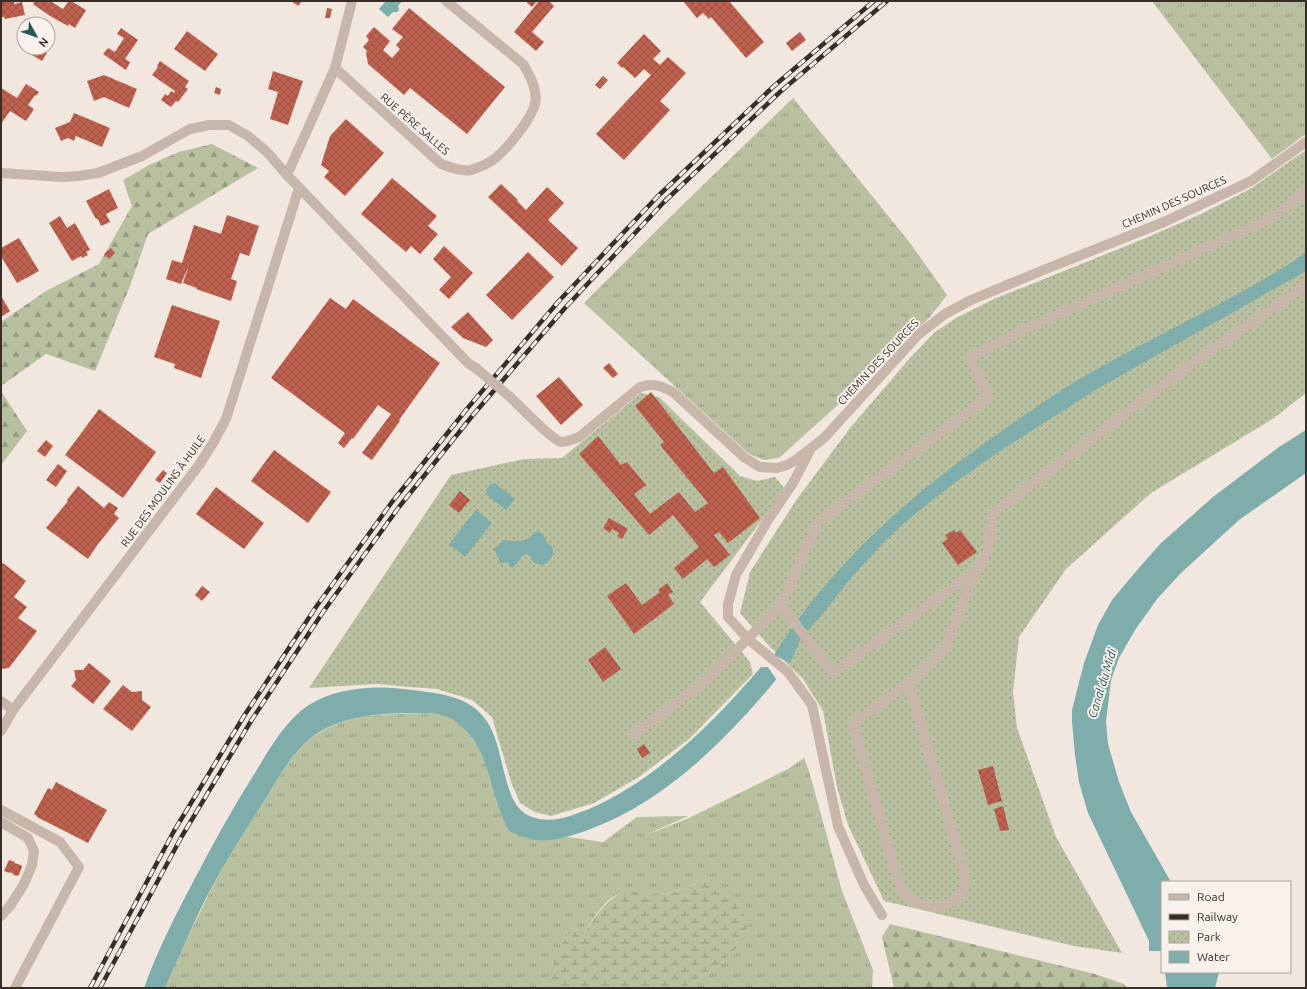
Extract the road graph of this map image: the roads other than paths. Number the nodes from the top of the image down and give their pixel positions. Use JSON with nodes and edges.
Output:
{"nodes":[{"id":1,"x":352,"y":1,"type":"edge"},
{"id":2,"x":446,"y":1,"type":"edge"},
{"id":3,"x":335,"y":68,"type":"junction"},
{"id":4,"x":1306,"y":142,"type":"edge"},
{"id":5,"x":1,"y":173,"type":"edge"},
{"id":6,"x":287,"y":175,"type":"junction"},
{"id":7,"x":299,"y":188,"type":"junction"},
{"id":8,"x":1306,"y":192,"type":"edge"},
{"id":9,"x":1306,"y":286,"type":"edge"},
{"id":10,"x":810,"y":450,"type":"junction"},
{"id":11,"x":976,"y":571,"type":"junction"},
{"id":12,"x":781,"y":605,"type":"junction"},
{"id":13,"x":748,"y":639,"type":"junction"},
{"id":14,"x":908,"y":683,"type":"junction"},
{"id":15,"x":1,"y":701,"type":"edge"},
{"id":16,"x":13,"y":710,"type":"junction"},
{"id":17,"x":1,"y":731,"type":"edge"},
{"id":18,"x":634,"y":734,"type":"dead end"},
{"id":19,"x":1,"y":810,"type":"edge"},
{"id":20,"x":1,"y":822,"type":"edge"},
{"id":21,"x":882,"y":915,"type":"dead end"},
{"id":22,"x":1,"y":916,"type":"edge"},
{"id":23,"x":15,"y":988,"type":"edge"}],
"edges":[{"from":1,"to":3,"type":"street"},
{"from":2,"to":3,"type":"street","name":"RUE PÈRE SALLES"},
{"from":3,"to":6,"type":"street"},
{"from":4,"to":10,"type":"street","name":"CHEMIN DES SOURCES"},
{"from":5,"to":6,"type":"street"},
{"from":6,"to":7,"type":"street"},
{"from":7,"to":10,"type":"street","name":"CHEMIN DES SOURCES","bridge":true},
{"from":7,"to":16,"type":"street","name":"RUE DES MOULINS À HUILE"},
{"from":8,"to":12,"type":"street"},
{"from":9,"to":11,"type":"street"},
{"from":10,"to":13,"type":"street"},
{"from":11,"to":12,"type":"street"},
{"from":11,"to":14,"type":"street"},
{"from":12,"to":13,"type":"street"},
{"from":13,"to":18,"type":"street"},
{"from":13,"to":21,"type":"street"},
{"from":14,"to":14,"type":"street"},
{"from":15,"to":16,"type":"street"},
{"from":16,"to":17,"type":"street","name":"RUE DES MOULINS À HUILE"},
{"from":19,"to":23,"type":"street"},
{"from":20,"to":22,"type":"street"}]}
